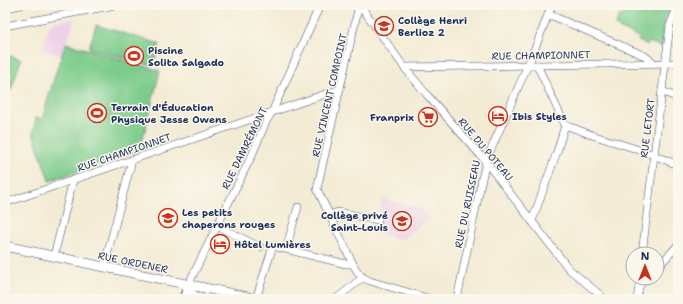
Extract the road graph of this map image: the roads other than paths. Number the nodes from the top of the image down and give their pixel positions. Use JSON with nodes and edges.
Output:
{"nodes":[{"id":1,"x":21,"y":5,"type":"edge"},
{"id":2,"x":115,"y":5,"type":"edge"},
{"id":3,"x":320,"y":5,"type":"edge"},
{"id":4,"x":360,"y":5,"type":"edge"},
{"id":5,"x":552,"y":5,"type":"edge"},
{"id":6,"x":678,"y":6,"type":"edge"},
{"id":7,"x":5,"y":8,"type":"edge"},
{"id":8,"x":548,"y":14,"type":"junction"},
{"id":9,"x":5,"y":26,"type":"edge"},
{"id":10,"x":654,"y":63,"type":"junction"},
{"id":11,"x":665,"y":63,"type":"junction"},
{"id":12,"x":678,"y":63,"type":"edge"},
{"id":13,"x":527,"y":65,"type":"junction"},
{"id":14,"x":536,"y":65,"type":"junction"},
{"id":15,"x":404,"y":67,"type":"junction"},
{"id":16,"x":340,"y":89,"type":"junction"},
{"id":17,"x":662,"y":91,"type":"junction"},
{"id":18,"x":678,"y":98,"type":"edge"},
{"id":19,"x":272,"y":112,"type":"junction"},
{"id":20,"x":565,"y":125,"type":"junction"},
{"id":21,"x":654,"y":155,"type":"junction"},
{"id":22,"x":132,"y":160,"type":"junction"},
{"id":23,"x":486,"y":162,"type":"junction"},
{"id":24,"x":678,"y":165,"type":"edge"},
{"id":25,"x":73,"y":180,"type":"junction"},
{"id":26,"x":5,"y":203,"type":"edge"},
{"id":27,"x":298,"y":207,"type":"dead end"},
{"id":28,"x":330,"y":215,"type":"junction"},
{"id":29,"x":378,"y":220,"type":"dead end"},
{"id":30,"x":532,"y":221,"type":"junction"},
{"id":31,"x":217,"y":226,"type":"junction"},
{"id":32,"x":678,"y":245,"type":"edge"},
{"id":33,"x":5,"y":246,"type":"edge"},
{"id":34,"x":260,"y":246,"type":"dead end"},
{"id":35,"x":643,"y":246,"type":"edge"},
{"id":36,"x":286,"y":249,"type":"junction"},
{"id":37,"x":54,"y":256,"type":"junction"},
{"id":38,"x":665,"y":259,"type":"edge"},
{"id":39,"x":353,"y":264,"type":"junction"},
{"id":40,"x":104,"y":267,"type":"junction"},
{"id":41,"x":362,"y":278,"type":"junction"},
{"id":42,"x":189,"y":285,"type":"junction"},
{"id":43,"x":639,"y":286,"type":"edge"},
{"id":44,"x":183,"y":299,"type":"edge"},
{"id":45,"x":203,"y":299,"type":"edge"},
{"id":46,"x":256,"y":299,"type":"edge"},
{"id":47,"x":336,"y":299,"type":"edge"},
{"id":48,"x":431,"y":299,"type":"edge"},
{"id":49,"x":457,"y":299,"type":"edge"},
{"id":50,"x":605,"y":299,"type":"edge"},
{"id":51,"x":637,"y":299,"type":"edge"}],
"edges":[{"from":1,"to":7,"type":"street"},
{"from":2,"to":9,"type":"street"},
{"from":3,"to":19,"type":"street","name":"RUE DAMRÉMONT"},
{"from":4,"to":15,"type":"street","name":"RUE DU POTEAU"},
{"from":4,"to":16,"type":"street","name":"RUE VINCENT COMPOINT"},
{"from":5,"to":8,"type":"street","name":"RUE DU RUISSEAU"},
{"from":6,"to":11,"type":"street","name":"RUE LETORT"},
{"from":8,"to":10,"type":"street"},
{"from":8,"to":13,"type":"street","name":"RUE DU RUISSEAU"},
{"from":10,"to":11,"type":"street","name":"RUE CHAMPIONNET"},
{"from":10,"to":14,"type":"street","name":"RUE CHAMPIONNET"},
{"from":11,"to":12,"type":"street","name":"RUE CHAMPIONNET"},
{"from":11,"to":17,"type":"street","name":"RUE LETORT"},
{"from":13,"to":14,"type":"street","name":"RUE CHAMPIONNET"},
{"from":13,"to":15,"type":"street","name":"RUE CHAMPIONNET"},
{"from":13,"to":23,"type":"street","name":"RUE DU RUISSEAU"},
{"from":14,"to":20,"type":"street"},
{"from":15,"to":23,"type":"street","name":"RUE DU POTEAU"},
{"from":16,"to":19,"type":"street","name":"RUE CHAMPIONNET"},
{"from":16,"to":28,"type":"street","name":"RUE VINCENT COMPOINT"},
{"from":17,"to":18,"type":"street"},
{"from":17,"to":21,"type":"street","name":"RUE LETORT"},
{"from":19,"to":22,"type":"street","name":"RUE CHAMPIONNET"},
{"from":19,"to":31,"type":"street","name":"RUE DAMRÉMONT"},
{"from":20,"to":21,"type":"street"},
{"from":20,"to":30,"type":"street"},
{"from":21,"to":24,"type":"street"},
{"from":21,"to":35,"type":"street","name":"RUE LETORT"},
{"from":22,"to":25,"type":"street","name":"RUE CHAMPIONNET"},
{"from":22,"to":40,"type":"street"},
{"from":23,"to":30,"type":"street","name":"RUE DU POTEAU"},
{"from":23,"to":49,"type":"street","name":"RUE DU RUISSEAU"},
{"from":25,"to":26,"type":"street","name":"RUE CHAMPIONNET"},
{"from":25,"to":37,"type":"street"},
{"from":27,"to":36,"type":"street"},
{"from":28,"to":29,"type":"street"},
{"from":28,"to":39,"type":"street"},
{"from":30,"to":50,"type":"street","name":"RUE DU POTEAU"},
{"from":31,"to":34,"type":"street"},
{"from":31,"to":42,"type":"street","name":"RUE DAMRÉMONT"},
{"from":32,"to":38,"type":"street"},
{"from":33,"to":37,"type":"main road","name":"RUE ORDENER"},
{"from":36,"to":39,"type":"street"},
{"from":36,"to":46,"type":"street"},
{"from":37,"to":40,"type":"main road","name":"RUE ORDENER"},
{"from":39,"to":41,"type":"street"},
{"from":40,"to":42,"type":"main road","name":"RUE ORDENER"},
{"from":41,"to":47,"type":"street"},
{"from":41,"to":48,"type":"street"},
{"from":42,"to":44,"type":"street","name":"RUE DAMRÉMONT"},
{"from":42,"to":45,"type":"street"},
{"from":42,"to":46,"type":"main road","name":"RUE ORDENER"},
{"from":43,"to":51,"type":"street"}]}
